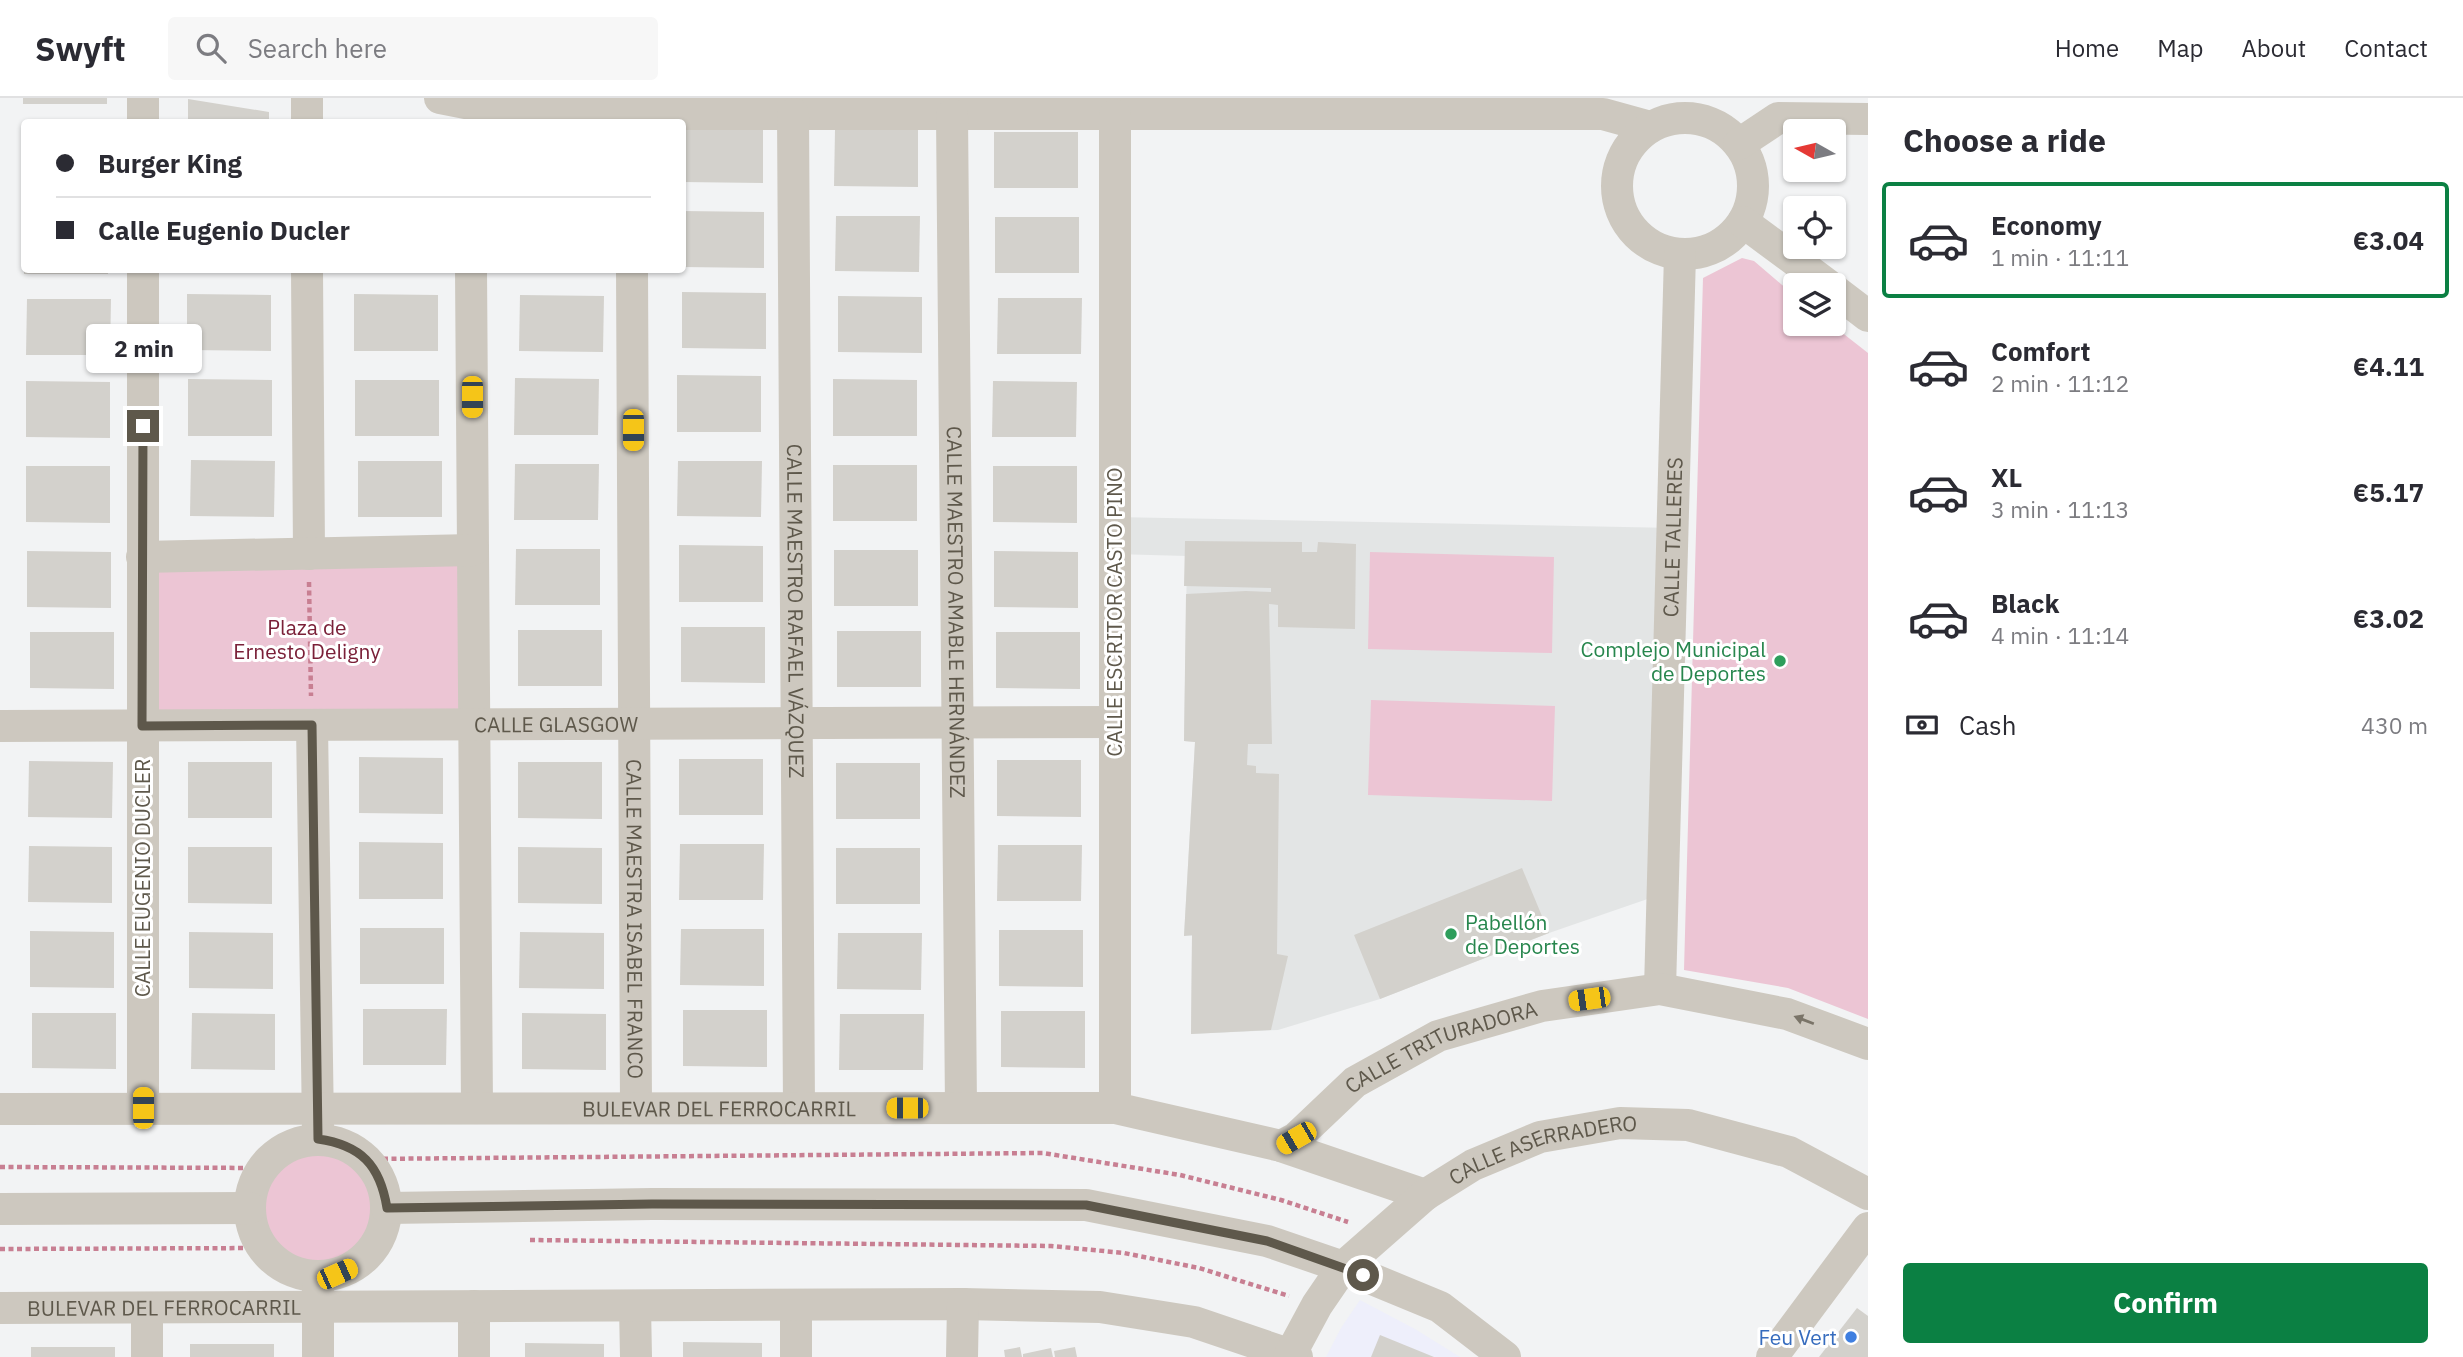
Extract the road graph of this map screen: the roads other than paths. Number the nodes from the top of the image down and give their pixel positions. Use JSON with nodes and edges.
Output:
{"nodes":[{"id":1,"x":144,"y":98,"type":"edge"},
{"id":2,"x":307,"y":98,"type":"edge"},
{"id":3,"x":460,"y":108,"type":"edge"},
{"id":4,"x":793,"y":114,"type":"junction"},
{"id":5,"x":952,"y":115,"type":"junction"},
{"id":6,"x":1115,"y":115,"type":"junction"},
{"id":7,"x":631,"y":118,"type":"edge"},
{"id":8,"x":143,"y":119,"type":"edge"},
{"id":9,"x":307,"y":119,"type":"edge"},
{"id":10,"x":1868,"y":120,"type":"edge"},
{"id":11,"x":1650,"y":127,"type":"junction"},
{"id":12,"x":1739,"y":145,"type":"junction"},
{"id":13,"x":1743,"y":222,"type":"junction"},
{"id":14,"x":1680,"y":254,"type":"junction"},
{"id":15,"x":143,"y":273,"type":"edge"},
{"id":16,"x":307,"y":273,"type":"edge"},
{"id":17,"x":471,"y":273,"type":"edge"},
{"id":18,"x":632,"y":273,"type":"edge"},
{"id":19,"x":1812,"y":273,"type":"edge"},
{"id":20,"x":1846,"y":299,"type":"edge"},
{"id":21,"x":1868,"y":316,"type":"edge"},
{"id":22,"x":472,"y":550,"type":"junction"},
{"id":23,"x":309,"y":554,"type":"junction"},
{"id":24,"x":142,"y":557,"type":"junction"},
{"id":25,"x":957,"y":722,"type":"junction"},
{"id":26,"x":1114,"y":722,"type":"junction"},
{"id":27,"x":635,"y":723,"type":"junction"},
{"id":28,"x":796,"y":723,"type":"junction"},
{"id":29,"x":474,"y":724,"type":"junction"},
{"id":30,"x":312,"y":725,"type":"junction"},
{"id":31,"x":0,"y":726,"type":"edge"},
{"id":32,"x":142,"y":726,"type":"junction"},
{"id":33,"x":1660,"y":989,"type":"junction"},
{"id":34,"x":1868,"y":1044,"type":"edge"},
{"id":35,"x":143,"y":1108,"type":"junction"},
{"id":36,"x":477,"y":1108,"type":"junction"},
{"id":37,"x":636,"y":1108,"type":"junction"},
{"id":38,"x":799,"y":1108,"type":"junction"},
{"id":39,"x":961,"y":1108,"type":"junction"},
{"id":40,"x":1115,"y":1108,"type":"junction"},
{"id":41,"x":0,"y":1109,"type":"edge"},
{"id":42,"x":318,"y":1124,"type":"junction"},
{"id":43,"x":1281,"y":1146,"type":"junction"},
{"id":44,"x":1868,"y":1194,"type":"edge"},
{"id":45,"x":1425,"y":1195,"type":"junction"},
{"id":46,"x":250,"y":1208,"type":"junction"},
{"id":47,"x":387,"y":1208,"type":"junction"},
{"id":48,"x":0,"y":1209,"type":"edge"},
{"id":49,"x":1868,"y":1228,"type":"edge"},
{"id":50,"x":1343,"y":1267,"type":"junction"},
{"id":51,"x":318,"y":1292,"type":"junction"},
{"id":52,"x":963,"y":1304,"type":"junction"},
{"id":53,"x":796,"y":1305,"type":"junction"},
{"id":54,"x":474,"y":1306,"type":"junction"},
{"id":55,"x":635,"y":1306,"type":"junction"},
{"id":56,"x":0,"y":1308,"type":"edge"},
{"id":57,"x":147,"y":1308,"type":"junction"},
{"id":58,"x":1489,"y":1352,"type":"edge"},
{"id":59,"x":1290,"y":1356,"type":"edge"},
{"id":60,"x":147,"y":1357,"type":"edge"},
{"id":61,"x":318,"y":1357,"type":"edge"},
{"id":62,"x":474,"y":1357,"type":"edge"},
{"id":63,"x":636,"y":1357,"type":"edge"},
{"id":64,"x":796,"y":1357,"type":"edge"},
{"id":65,"x":962,"y":1357,"type":"edge"},
{"id":66,"x":1772,"y":1357,"type":"edge"}],
"edges":[{"from":1,"to":8,"type":"street"},
{"from":2,"to":9,"type":"street"},
{"from":3,"to":7,"type":"street"},
{"from":4,"to":5,"type":"street"},
{"from":4,"to":7,"type":"street"},
{"from":4,"to":28,"type":"street","name":"CALLE MAESTRO RAFAEL VÁZQUEZ"},
{"from":5,"to":6,"type":"street"},
{"from":5,"to":25,"type":"street","name":"CALLE MAESTRO AMABLE HERNÁNDEZ"},
{"from":6,"to":11,"type":"street"},
{"from":6,"to":26,"type":"street","name":"CALLE ESCRITOR CASTO PINO"},
{"from":10,"to":12,"type":"street"},
{"from":11,"to":12,"type":"street"},
{"from":11,"to":14,"type":"street"},
{"from":12,"to":13,"type":"street"},
{"from":13,"to":14,"type":"street"},
{"from":13,"to":19,"type":"street"},
{"from":14,"to":33,"type":"street","name":"CALLE TALLERES"},
{"from":15,"to":24,"type":"street","name":"CALLE EUGENIO DUCLER"},
{"from":16,"to":23,"type":"street"},
{"from":17,"to":22,"type":"street"},
{"from":18,"to":27,"type":"street","name":"CALLE MAESTRA ISABEL FRANCO"},
{"from":20,"to":21,"type":"street"},
{"from":22,"to":23,"type":"street"},
{"from":22,"to":29,"type":"street"},
{"from":23,"to":24,"type":"street"},
{"from":24,"to":32,"type":"street","name":"CALLE EUGENIO DUCLER"},
{"from":25,"to":26,"type":"street","name":"CALLE GLASGOW"},
{"from":25,"to":28,"type":"street","name":"CALLE GLASGOW"},
{"from":25,"to":39,"type":"street","name":"CALLE MAESTRO AMABLE HERNÁNDEZ"},
{"from":26,"to":40,"type":"street","name":"CALLE ESCRITOR CASTO PINO"},
{"from":27,"to":28,"type":"street","name":"CALLE GLASGOW"},
{"from":27,"to":29,"type":"street","name":"CALLE GLASGOW"},
{"from":27,"to":37,"type":"street","name":"CALLE MAESTRA ISABEL FRANCO"},
{"from":28,"to":38,"type":"street","name":"CALLE MAESTRO RAFAEL VÁZQUEZ"},
{"from":29,"to":30,"type":"street","name":"CALLE GLASGOW"},
{"from":29,"to":36,"type":"street"},
{"from":30,"to":32,"type":"street","name":"CALLE GLASGOW"},
{"from":30,"to":42,"type":"street"},
{"from":31,"to":32,"type":"street","name":"CALLE GLASGOW"},
{"from":32,"to":35,"type":"street","name":"CALLE EUGENIO DUCLER"},
{"from":34,"to":33,"type":"street","name":"CALLE TRITURADORA","one_way":true},
{"from":33,"to":43,"type":"street","name":"CALLE TRITURADORA"},
{"from":35,"to":41,"type":"street","name":"BULEVAR DEL FERROCARRIL"},
{"from":35,"to":42,"type":"street","name":"BULEVAR DEL FERROCARRIL"},
{"from":36,"to":37,"type":"street","name":"BULEVAR DEL FERROCARRIL"},
{"from":36,"to":42,"type":"street","name":"BULEVAR DEL FERROCARRIL"},
{"from":37,"to":38,"type":"street","name":"BULEVAR DEL FERROCARRIL"},
{"from":38,"to":39,"type":"street","name":"BULEVAR DEL FERROCARRIL"},
{"from":39,"to":40,"type":"street","name":"BULEVAR DEL FERROCARRIL"},
{"from":40,"to":43,"type":"street","name":"BULEVAR DEL FERROCARRIL"},
{"from":42,"to":46,"type":"street"},
{"from":42,"to":47,"type":"street"},
{"from":43,"to":45,"type":"street","name":"BULEVAR DEL FERROCARRIL"},
{"from":44,"to":45,"type":"street","name":"CALLE ASERRADERO"},
{"from":45,"to":50,"type":"street","name":"CALLE ASERRADERO"},
{"from":46,"to":48,"type":"street"},
{"from":46,"to":51,"type":"street"},
{"from":47,"to":50,"type":"street"},
{"from":47,"to":51,"type":"street"},
{"from":49,"to":66,"type":"street"},
{"from":50,"to":58,"type":"street"},
{"from":50,"to":59,"type":"street","name":"CALLE ASERRADERO"},
{"from":51,"to":54,"type":"street","name":"BULEVAR DEL FERROCARRIL"},
{"from":51,"to":57,"type":"street","name":"BULEVAR DEL FERROCARRIL"},
{"from":51,"to":61,"type":"street"},
{"from":52,"to":53,"type":"street","name":"BULEVAR DEL FERROCARRIL"},
{"from":52,"to":59,"type":"street","name":"BULEVAR DEL FERROCARRIL"},
{"from":52,"to":65,"type":"street"},
{"from":53,"to":55,"type":"street","name":"BULEVAR DEL FERROCARRIL"},
{"from":53,"to":64,"type":"street"},
{"from":54,"to":55,"type":"street","name":"BULEVAR DEL FERROCARRIL"},
{"from":54,"to":62,"type":"street"},
{"from":55,"to":63,"type":"street"},
{"from":56,"to":57,"type":"street","name":"BULEVAR DEL FERROCARRIL"},
{"from":57,"to":60,"type":"street"}]}
